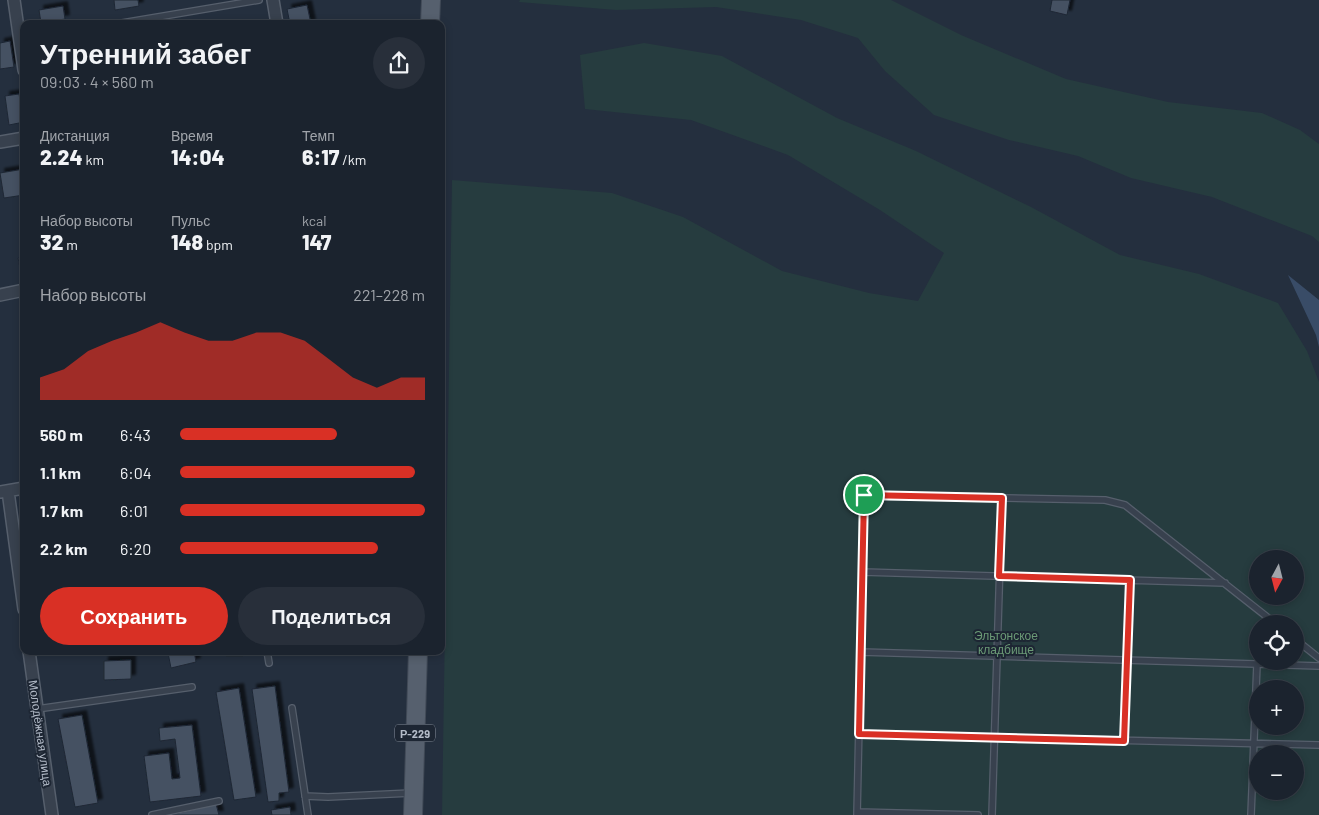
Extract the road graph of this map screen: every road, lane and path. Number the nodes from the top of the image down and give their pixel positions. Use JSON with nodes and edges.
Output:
{"nodes":[{"id":1,"x":14,"y":0,"type":"edge"},
{"id":2,"x":260,"y":0,"type":"edge"},
{"id":3,"x":273,"y":0,"type":"edge"},
{"id":4,"x":431,"y":0,"type":"edge"},
{"id":5,"x":140,"y":20,"type":"edge"},
{"id":6,"x":276,"y":20,"type":"edge"},
{"id":7,"x":430,"y":20,"type":"edge"},
{"id":8,"x":20,"y":33,"type":"edge"},
{"id":9,"x":20,"y":139,"type":"edge"},
{"id":10,"x":0,"y":142,"type":"edge"},
{"id":11,"x":20,"y":291,"type":"edge"},
{"id":12,"x":0,"y":295,"type":"edge"},
{"id":13,"x":20,"y":489,"type":"edge"},
{"id":14,"x":4,"y":491,"type":"edge"},
{"id":15,"x":1002,"y":498,"type":"junction"},
{"id":16,"x":863,"y":572,"type":"junction"},
{"id":17,"x":999,"y":576,"type":"junction"},
{"id":18,"x":1130,"y":580,"type":"junction"},
{"id":19,"x":1225,"y":583,"type":"junction"},
{"id":20,"x":20,"y":585,"type":"edge"},
{"id":21,"x":1265,"y":615,"type":"edge"},
{"id":22,"x":1304,"y":646,"type":"edge"},
{"id":23,"x":861,"y":652,"type":"junction"},
{"id":24,"x":30,"y":655,"type":"edge"},
{"id":25,"x":268,"y":655,"type":"edge"},
{"id":26,"x":418,"y":655,"type":"edge"},
{"id":27,"x":996,"y":656,"type":"junction"},
{"id":28,"x":1319,"y":658,"type":"edge"},
{"id":29,"x":1127,"y":660,"type":"junction"},
{"id":30,"x":269,"y":663,"type":"dead end"},
{"id":31,"x":1249,"y":664,"type":"edge"},
{"id":32,"x":1304,"y":666,"type":"edge"},
{"id":33,"x":1319,"y":666,"type":"edge"},
{"id":34,"x":1257,"y":670,"type":"edge"},
{"id":35,"x":192,"y":687,"type":"dead end"},
{"id":36,"x":292,"y":708,"type":"dead end"},
{"id":37,"x":37,"y":709,"type":"junction"},
{"id":38,"x":859,"y":734,"type":"junction"},
{"id":39,"x":994,"y":738,"type":"junction"},
{"id":40,"x":1124,"y":741,"type":"junction"},
{"id":41,"x":1254,"y":744,"type":"junction"},
{"id":42,"x":1319,"y":746,"type":"edge"},
{"id":43,"x":414,"y":793,"type":"junction"},
{"id":44,"x":305,"y":796,"type":"junction"},
{"id":45,"x":219,"y":801,"type":"dead end"},
{"id":46,"x":857,"y":814,"type":"edge"},
{"id":47,"x":52,"y":815,"type":"edge"},
{"id":48,"x":152,"y":815,"type":"edge"},
{"id":49,"x":308,"y":815,"type":"edge"},
{"id":50,"x":413,"y":815,"type":"edge"},
{"id":51,"x":978,"y":815,"type":"edge"},
{"id":52,"x":992,"y":815,"type":"edge"},
{"id":53,"x":1251,"y":815,"type":"edge"}],
"edges":[{"from":1,"to":8,"type":"street"},
{"from":2,"to":5,"type":"lane"},
{"from":3,"to":6,"type":"street"},
{"from":4,"to":7,"type":"main road"},
{"from":9,"to":10,"type":"street"},
{"from":11,"to":12,"type":"street"},
{"from":13,"to":14,"type":"street"},
{"from":14,"to":20,"type":"street"},
{"from":15,"to":16,"type":"lane"},
{"from":15,"to":17,"type":"lane"},
{"from":15,"to":19,"type":"lane"},
{"from":16,"to":17,"type":"lane"},
{"from":16,"to":23,"type":"lane"},
{"from":17,"to":18,"type":"lane"},
{"from":17,"to":27,"type":"lane"},
{"from":18,"to":19,"type":"lane"},
{"from":18,"to":29,"type":"lane"},
{"from":19,"to":21,"type":"lane"},
{"from":22,"to":28,"type":"lane"},
{"from":23,"to":27,"type":"lane"},
{"from":23,"to":38,"type":"lane"},
{"from":24,"to":37,"type":"street","name":"Молодёжная улица"},
{"from":25,"to":30,"type":"lane"},
{"from":26,"to":43,"type":"main road","number":"Р-229"},
{"from":27,"to":29,"type":"lane"},
{"from":27,"to":39,"type":"lane"},
{"from":29,"to":31,"type":"lane"},
{"from":29,"to":40,"type":"lane"},
{"from":32,"to":33,"type":"lane"},
{"from":34,"to":41,"type":"lane"},
{"from":35,"to":37,"type":"lane"},
{"from":36,"to":44,"type":"lane"},
{"from":37,"to":47,"type":"street","name":"Молодёжная улица"},
{"from":38,"to":39,"type":"lane"},
{"from":38,"to":46,"type":"lane"},
{"from":39,"to":40,"type":"lane"},
{"from":39,"to":52,"type":"lane"},
{"from":40,"to":41,"type":"lane"},
{"from":41,"to":42,"type":"lane"},
{"from":41,"to":53,"type":"lane"},
{"from":43,"to":44,"type":"lane"},
{"from":43,"to":50,"type":"main road","number":"Р-229"},
{"from":44,"to":49,"type":"lane"},
{"from":45,"to":48,"type":"lane"},
{"from":46,"to":51,"type":"lane"}]}
